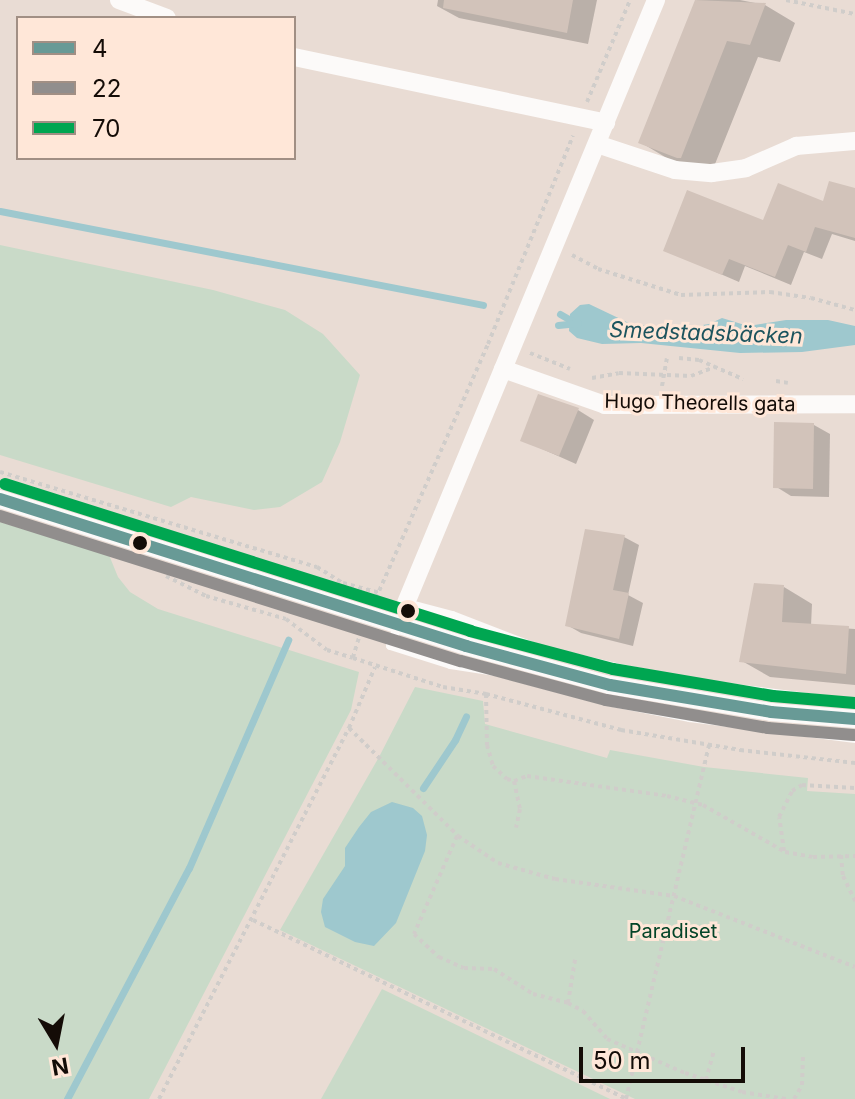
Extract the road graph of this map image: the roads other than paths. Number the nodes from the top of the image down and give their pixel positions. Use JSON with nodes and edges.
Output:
{"nodes":[{"id":1,"x":119,"y":0,"type":"edge"},
{"id":2,"x":656,"y":0,"type":"edge"},
{"id":3,"x":162,"y":16,"type":"edge"},
{"id":4,"x":296,"y":57,"type":"edge"},
{"id":5,"x":606,"y":123,"type":"junction"},
{"id":6,"x":855,"y":141,"type":"edge"},
{"id":7,"x":597,"y":144,"type":"junction"},
{"id":8,"x":503,"y":369,"type":"junction"},
{"id":9,"x":855,"y":404,"type":"edge"},
{"id":10,"x":0,"y":499,"type":"edge"},
{"id":11,"x":406,"y":603,"type":"junction"},
{"id":12,"x":398,"y":624,"type":"junction"},
{"id":13,"x":855,"y":703,"type":"edge"},
{"id":14,"x":855,"y":719,"type":"edge"},
{"id":15,"x":855,"y":738,"type":"edge"}],
"edges":[{"from":1,"to":3,"type":"street"},
{"from":2,"to":5,"type":"street"},
{"from":4,"to":5,"type":"street"},
{"from":5,"to":7,"type":"street"},
{"from":6,"to":7,"type":"street"},
{"from":7,"to":8,"type":"street"},
{"from":8,"to":9,"type":"street","name":"Hugo Theorells gata"},
{"from":8,"to":11,"type":"street"},
{"from":10,"to":12,"type":"street"},
{"from":11,"to":12,"type":"lane"},
{"from":11,"to":13,"type":"lane"},
{"from":12,"to":14,"type":"street"},
{"from":12,"to":15,"type":"lane"}]}
